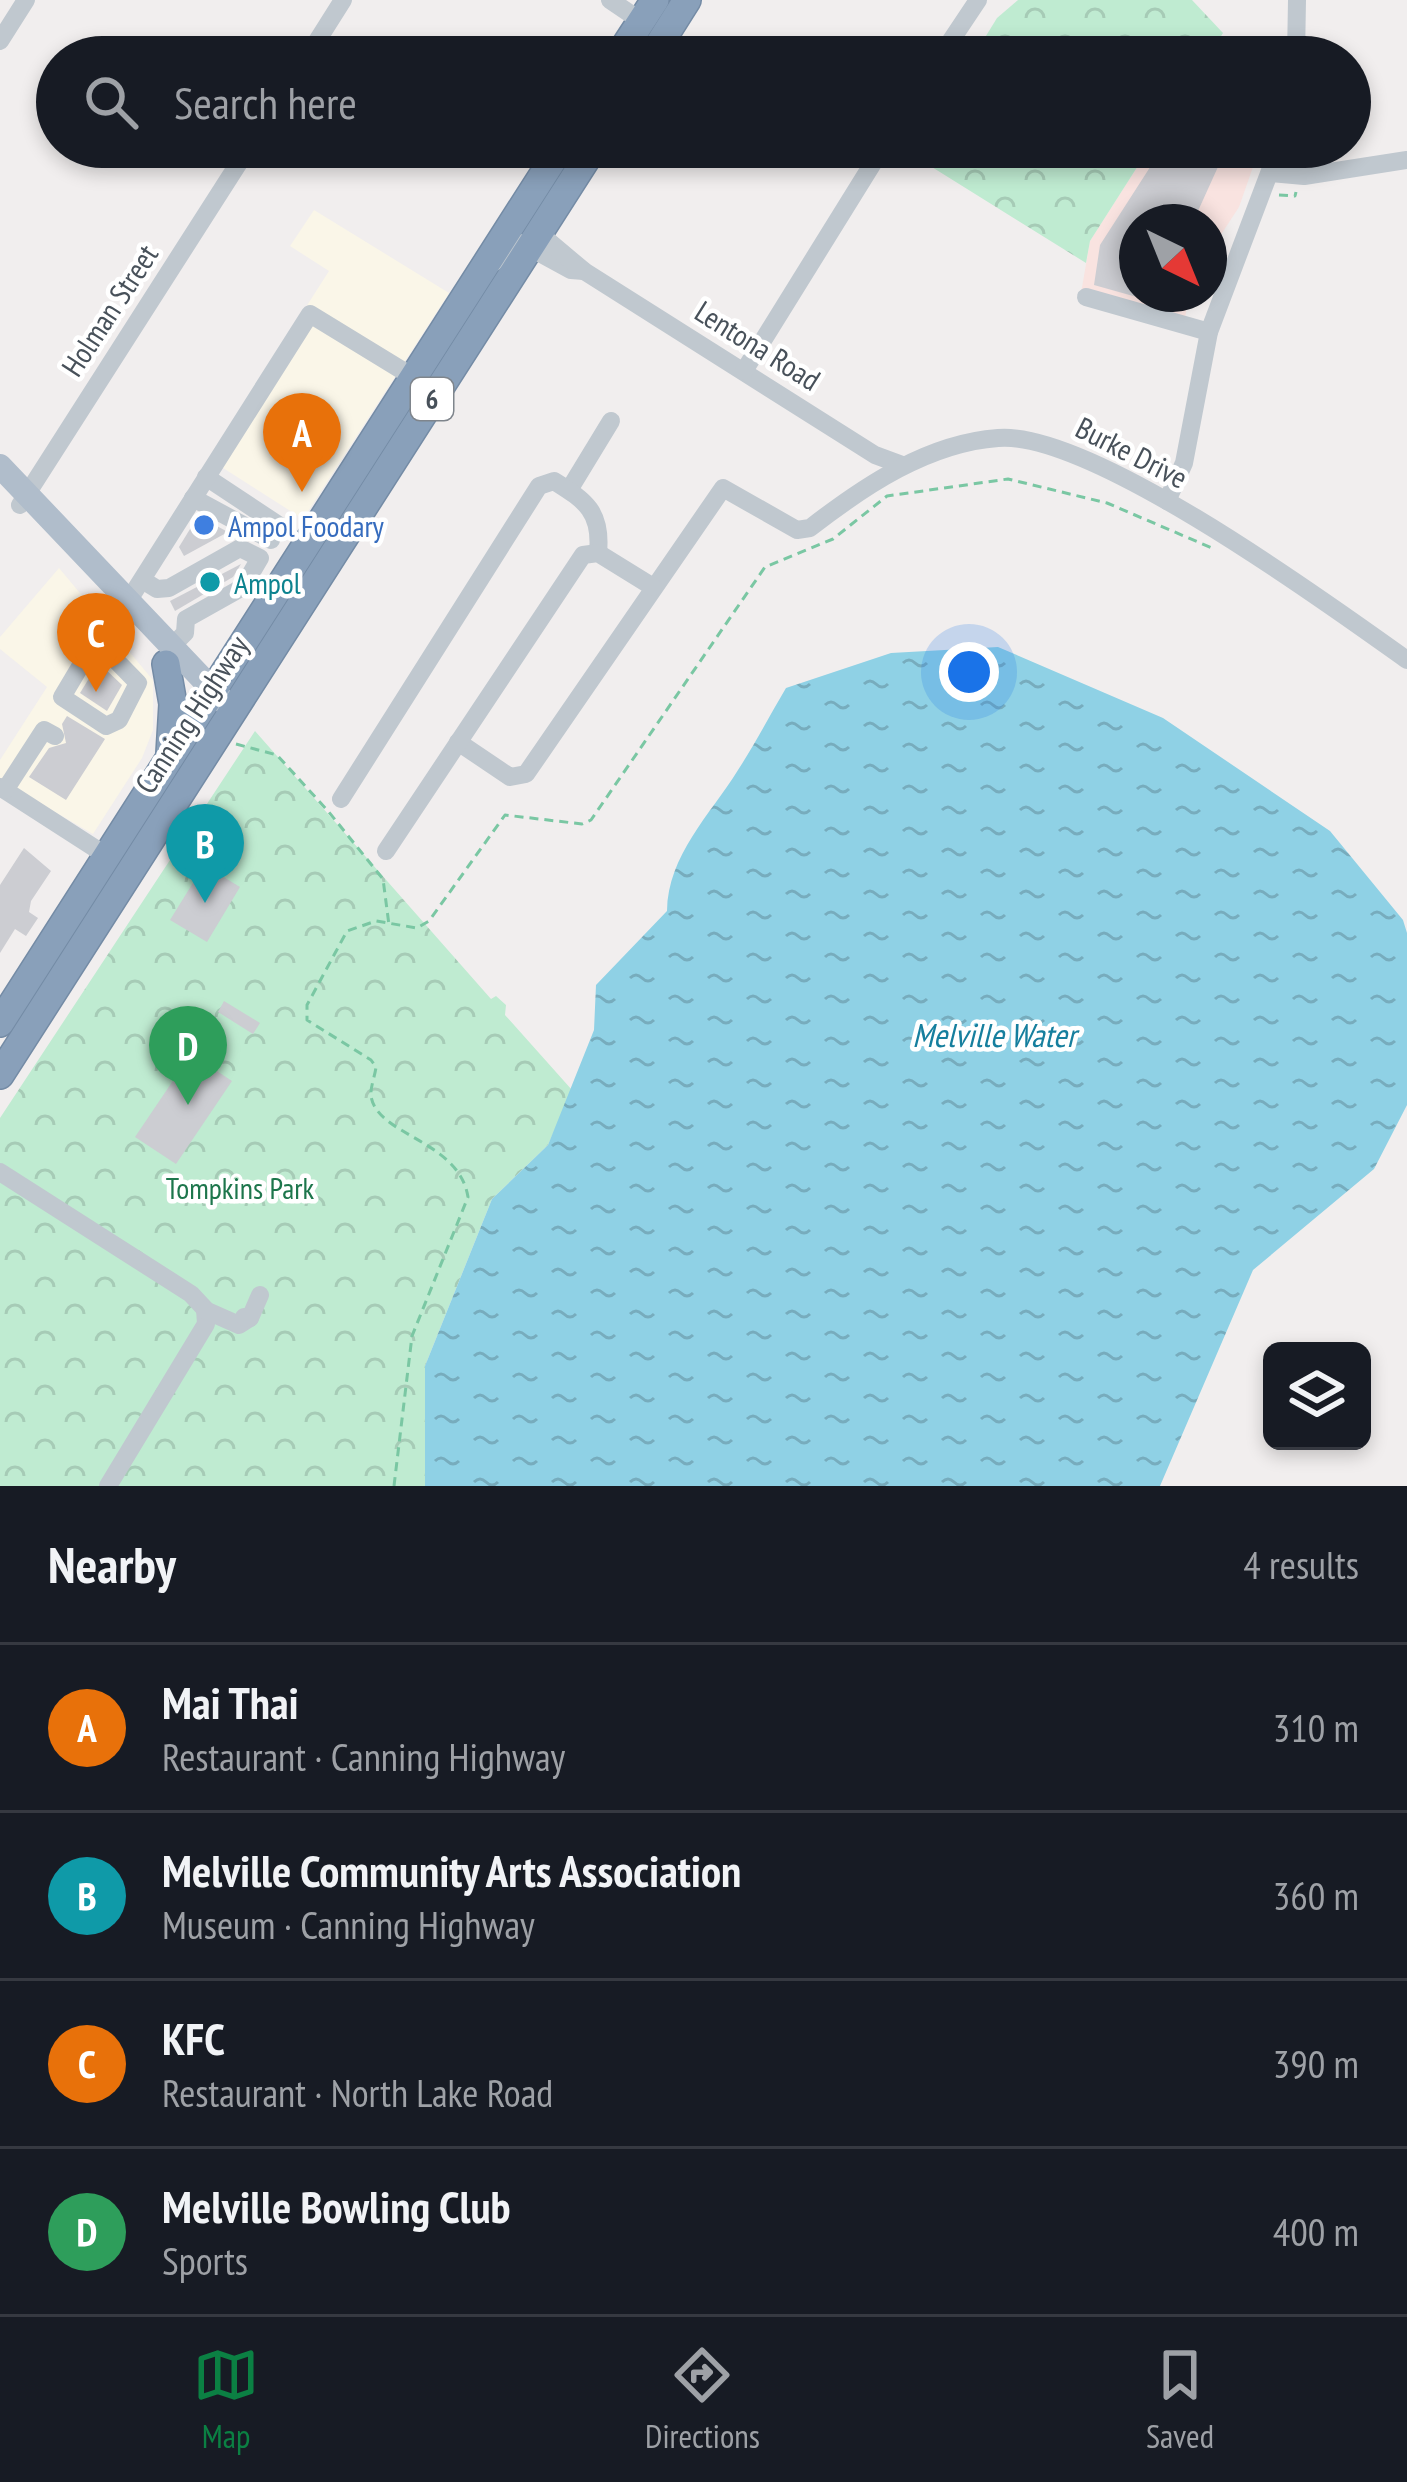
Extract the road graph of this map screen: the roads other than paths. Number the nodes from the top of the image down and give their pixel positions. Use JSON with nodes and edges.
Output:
{"nodes":[{"id":1,"x":26,"y":0,"type":"edge"},
{"id":2,"x":343,"y":0,"type":"edge"},
{"id":3,"x":610,"y":0,"type":"edge"},
{"id":4,"x":687,"y":0,"type":"edge"},
{"id":5,"x":978,"y":0,"type":"edge"},
{"id":6,"x":1297,"y":0,"type":"edge"},
{"id":7,"x":648,"y":10,"type":"edge"},
{"id":8,"x":7,"y":13,"type":"edge"},
{"id":9,"x":320,"y":36,"type":"edge"},
{"id":10,"x":631,"y":36,"type":"edge"},
{"id":11,"x":664,"y":36,"type":"edge"},
{"id":12,"x":954,"y":36,"type":"edge"},
{"id":13,"x":1296,"y":36,"type":"edge"},
{"id":14,"x":0,"y":41,"type":"edge"},
{"id":15,"x":1407,"y":160,"type":"edge"},
{"id":16,"x":1371,"y":165,"type":"edge"},
{"id":17,"x":236,"y":168,"type":"edge"},
{"id":18,"x":548,"y":168,"type":"edge"},
{"id":19,"x":581,"y":168,"type":"edge"},
{"id":20,"x":870,"y":168,"type":"edge"},
{"id":21,"x":1273,"y":168,"type":"edge"},
{"id":22,"x":1354,"y":168,"type":"edge"},
{"id":23,"x":1271,"y":173,"type":"junction"},
{"id":24,"x":527,"y":200,"type":"junction"},
{"id":25,"x":535,"y":239,"type":"junction"},
{"id":26,"x":1227,"y":262,"type":"edge"},
{"id":27,"x":480,"y":273,"type":"junction"},
{"id":28,"x":1086,"y":297,"type":"dead end"},
{"id":29,"x":1212,"y":312,"type":"edge"},
{"id":30,"x":1209,"y":332,"type":"junction"},
{"id":31,"x":744,"y":371,"type":"junction"},
{"id":32,"x":413,"y":377,"type":"junction"},
{"id":33,"x":611,"y":421,"type":"dead end"},
{"id":34,"x":902,"y":465,"type":"junction"},
{"id":35,"x":0,"y":466,"type":"edge"},
{"id":36,"x":206,"y":477,"type":"junction"},
{"id":37,"x":0,"y":483,"type":"edge"},
{"id":38,"x":569,"y":490,"type":"junction"},
{"id":39,"x":194,"y":498,"type":"junction"},
{"id":40,"x":23,"y":500,"type":"junction"},
{"id":41,"x":1167,"y":501,"type":"junction"},
{"id":42,"x":275,"y":533,"type":"junction"},
{"id":43,"x":308,"y":543,"type":"junction"},
{"id":44,"x":598,"y":553,"type":"junction"},
{"id":45,"x":260,"y":558,"type":"junction"},
{"id":46,"x":144,"y":581,"type":"junction"},
{"id":47,"x":243,"y":587,"type":"junction"},
{"id":48,"x":653,"y":587,"type":"junction"},
{"id":49,"x":128,"y":603,"type":"junction"},
{"id":50,"x":268,"y":605,"type":"junction"},
{"id":51,"x":96,"y":640,"type":"joint"},
{"id":52,"x":169,"y":656,"type":"junction"},
{"id":53,"x":1407,"y":660,"type":"edge"},
{"id":54,"x":222,"y":715,"type":"junction"},
{"id":55,"x":55,"y":736,"type":"dead end"},
{"id":56,"x":458,"y":742,"type":"junction"},
{"id":57,"x":170,"y":757,"type":"junction"},
{"id":58,"x":2,"y":788,"type":"edge"},
{"id":59,"x":341,"y":799,"type":"dead end"},
{"id":60,"x":386,"y":850,"type":"dead end"},
{"id":61,"x":107,"y":856,"type":"junction"},
{"id":62,"x":0,"y":1024,"type":"edge"},
{"id":63,"x":0,"y":1075,"type":"edge"},
{"id":64,"x":0,"y":1172,"type":"edge"},
{"id":65,"x":260,"y":1295,"type":"dead end"},
{"id":66,"x":206,"y":1310,"type":"junction"},
{"id":67,"x":108,"y":1486,"type":"edge"}],
"edges":[{"from":1,"to":8,"type":"street"},
{"from":2,"to":9,"type":"street"},
{"from":3,"to":7,"type":"street"},
{"from":4,"to":11,"type":"highway"},
{"from":5,"to":12,"type":"street"},
{"from":6,"to":13,"type":"street"},
{"from":7,"to":10,"type":"highway"},
{"from":8,"to":14,"type":"street"},
{"from":15,"to":16,"type":"street"},
{"from":17,"to":40,"type":"street","name":"Holman Street"},
{"from":18,"to":24,"type":"highway","name":"Canning Highway","number":"6"},
{"from":19,"to":25,"type":"highway","name":"Canning Highway","number":"6"},
{"from":20,"to":31,"type":"street"},
{"from":21,"to":23,"type":"street"},
{"from":22,"to":23,"type":"street"},
{"from":23,"to":26,"type":"street"},
{"from":24,"to":25,"type":"street"},
{"from":24,"to":27,"type":"highway","name":"Canning Highway","number":"6"},
{"from":25,"to":27,"type":"street"},
{"from":25,"to":31,"type":"street","name":"Lentona Road"},
{"from":25,"to":54,"type":"highway","name":"Canning Highway","number":"6"},
{"from":27,"to":32,"type":"highway","name":"Canning Highway","number":"6"},
{"from":28,"to":30,"type":"street"},
{"from":29,"to":30,"type":"street"},
{"from":30,"to":41,"type":"street"},
{"from":31,"to":34,"type":"street","name":"Lentona Road"},
{"from":32,"to":36,"type":"street"},
{"from":32,"to":43,"type":"highway","name":"Canning Highway","number":"6"},
{"from":33,"to":38,"type":"street"},
{"from":34,"to":41,"type":"street","name":"Burke Drive"},
{"from":34,"to":48,"type":"street","name":"Burke Drive"},
{"from":35,"to":40,"type":"main road"},
{"from":36,"to":39,"type":"street"},
{"from":36,"to":42,"type":"street"},
{"from":37,"to":40,"type":"main road"},
{"from":38,"to":44,"type":"street"},
{"from":38,"to":59,"type":"street"},
{"from":39,"to":42,"type":"street"},
{"from":39,"to":46,"type":"street"},
{"from":40,"to":49,"type":"main road"},
{"from":40,"to":52,"type":"main road"},
{"from":41,"to":53,"type":"street","name":"Burke Drive"},
{"from":42,"to":43,"type":"street"},
{"from":42,"to":45,"type":"street"},
{"from":43,"to":50,"type":"highway","name":"Canning Highway","number":"6"},
{"from":44,"to":48,"type":"street"},
{"from":44,"to":56,"type":"street"},
{"from":45,"to":46,"type":"street"},
{"from":45,"to":47,"type":"street"},
{"from":46,"to":49,"type":"street"},
{"from":47,"to":50,"type":"street"},
{"from":47,"to":52,"type":"street"},
{"from":48,"to":56,"type":"street"},
{"from":49,"to":52,"type":"main road"},
{"from":50,"to":54,"type":"highway","name":"Canning Highway","number":"6"},
{"from":51,"to":51,"type":"street"},
{"from":52,"to":54,"type":"main road"},
{"from":52,"to":57,"type":"highway"},
{"from":54,"to":57,"type":"highway","name":"Canning Highway","number":"6"},
{"from":54,"to":63,"type":"highway","name":"Canning Highway","number":"6"},
{"from":55,"to":58,"type":"street"},
{"from":56,"to":60,"type":"street"},
{"from":57,"to":61,"type":"highway","name":"Canning Highway","number":"6"},
{"from":58,"to":61,"type":"street"},
{"from":61,"to":62,"type":"highway","name":"Canning Highway","number":"6"},
{"from":64,"to":66,"type":"street"},
{"from":65,"to":66,"type":"street"},
{"from":66,"to":67,"type":"street"}]}
